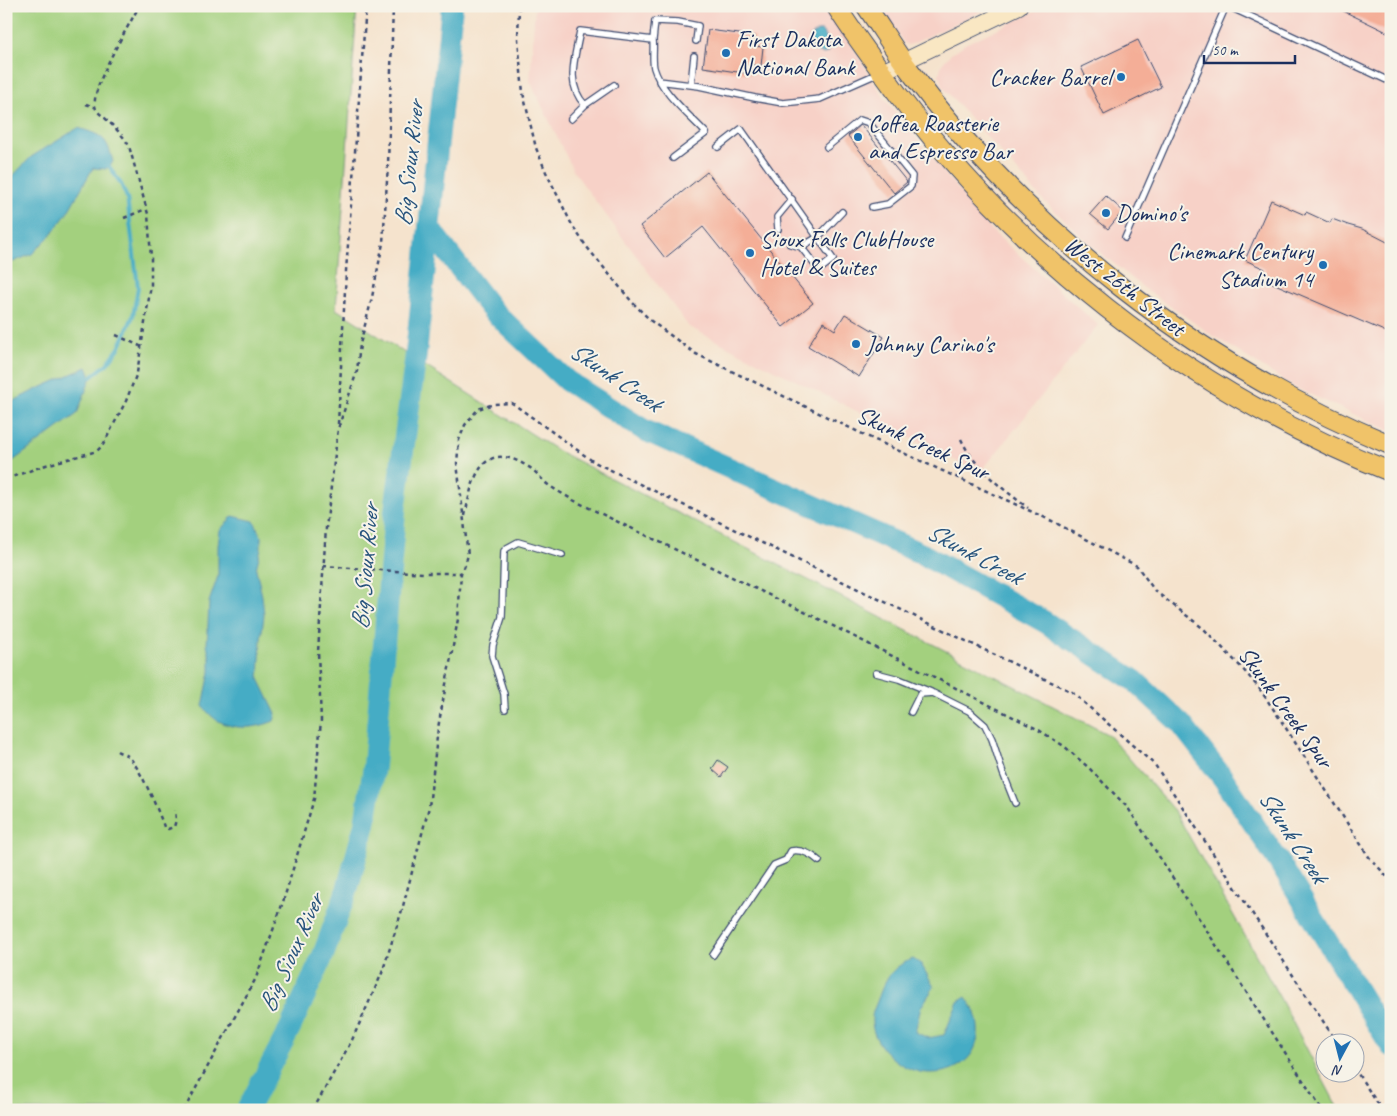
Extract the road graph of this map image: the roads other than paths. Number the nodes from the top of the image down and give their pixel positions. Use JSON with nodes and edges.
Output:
{"nodes":[{"id":1,"x":836,"y":6,"type":"edge"},
{"id":2,"x":866,"y":6,"type":"edge"},
{"id":3,"x":1019,"y":6,"type":"edge"},
{"id":4,"x":1227,"y":6,"type":"edge"},
{"id":5,"x":654,"y":40,"type":"junction"},
{"id":6,"x":696,"y":41,"type":"dead end"},
{"id":7,"x":694,"y":56,"type":"dead end"},
{"id":8,"x":904,"y":62,"type":"junction"},
{"id":9,"x":882,"y":72,"type":"junction"},
{"id":10,"x":659,"y":80,"type":"junction"},
{"id":11,"x":1391,"y":82,"type":"edge"},
{"id":12,"x":691,"y":85,"type":"junction"},
{"id":13,"x":614,"y":86,"type":"dead end"},
{"id":14,"x":585,"y":105,"type":"junction"},
{"id":15,"x":570,"y":119,"type":"dead end"},
{"id":16,"x":718,"y":147,"type":"dead end"},
{"id":17,"x":826,"y":147,"type":"dead end"},
{"id":18,"x":674,"y":158,"type":"dead end"},
{"id":19,"x":792,"y":199,"type":"junction"},
{"id":20,"x":872,"y":207,"type":"dead end"},
{"id":21,"x":842,"y":212,"type":"dead end"},
{"id":22,"x":778,"y":229,"type":"dead end"},
{"id":23,"x":818,"y":237,"type":"junction"},
{"id":24,"x":1124,"y":238,"type":"dead end"},
{"id":25,"x":790,"y":244,"type":"dead end"},
{"id":26,"x":801,"y":247,"type":"junction"},
{"id":27,"x":1391,"y":445,"type":"edge"},
{"id":28,"x":1391,"y":472,"type":"edge"},
{"id":29,"x":562,"y":555,"type":"dead end"},
{"id":30,"x":876,"y":673,"type":"dead end"},
{"id":31,"x":933,"y":693,"type":"junction"},
{"id":32,"x":505,"y":709,"type":"dead end"},
{"id":33,"x":910,"y":712,"type":"dead end"},
{"id":34,"x":1015,"y":803,"type":"dead end"},
{"id":35,"x":819,"y":861,"type":"dead end"},
{"id":36,"x":714,"y":955,"type":"dead end"}],
"edges":[{"from":1,"to":9,"type":"main road","name":"West 26th Street"},
{"from":2,"to":8,"type":"main road","name":"West 26th Street"},
{"from":3,"to":8,"type":"street"},
{"from":4,"to":11,"type":"lane"},
{"from":4,"to":24,"type":"lane"},
{"from":5,"to":6,"type":"lane"},
{"from":5,"to":10,"type":"lane"},
{"from":5,"to":14,"type":"lane"},
{"from":7,"to":12,"type":"lane"},
{"from":8,"to":9,"type":"street"},
{"from":8,"to":27,"type":"main road","name":"West 26th Street"},
{"from":9,"to":12,"type":"lane"},
{"from":9,"to":28,"type":"main road","name":"West 26th Street"},
{"from":10,"to":12,"type":"lane"},
{"from":10,"to":18,"type":"lane"},
{"from":13,"to":14,"type":"lane"},
{"from":14,"to":15,"type":"lane"},
{"from":16,"to":19,"type":"lane"},
{"from":17,"to":20,"type":"lane"},
{"from":19,"to":22,"type":"lane"},
{"from":19,"to":23,"type":"lane"},
{"from":21,"to":23,"type":"lane"},
{"from":23,"to":26,"type":"lane"},
{"from":23,"to":26,"type":"lane"},
{"from":25,"to":26,"type":"lane"},
{"from":29,"to":32,"type":"lane"},
{"from":30,"to":31,"type":"lane"},
{"from":31,"to":33,"type":"lane"},
{"from":31,"to":34,"type":"lane"},
{"from":35,"to":36,"type":"lane"}]}
